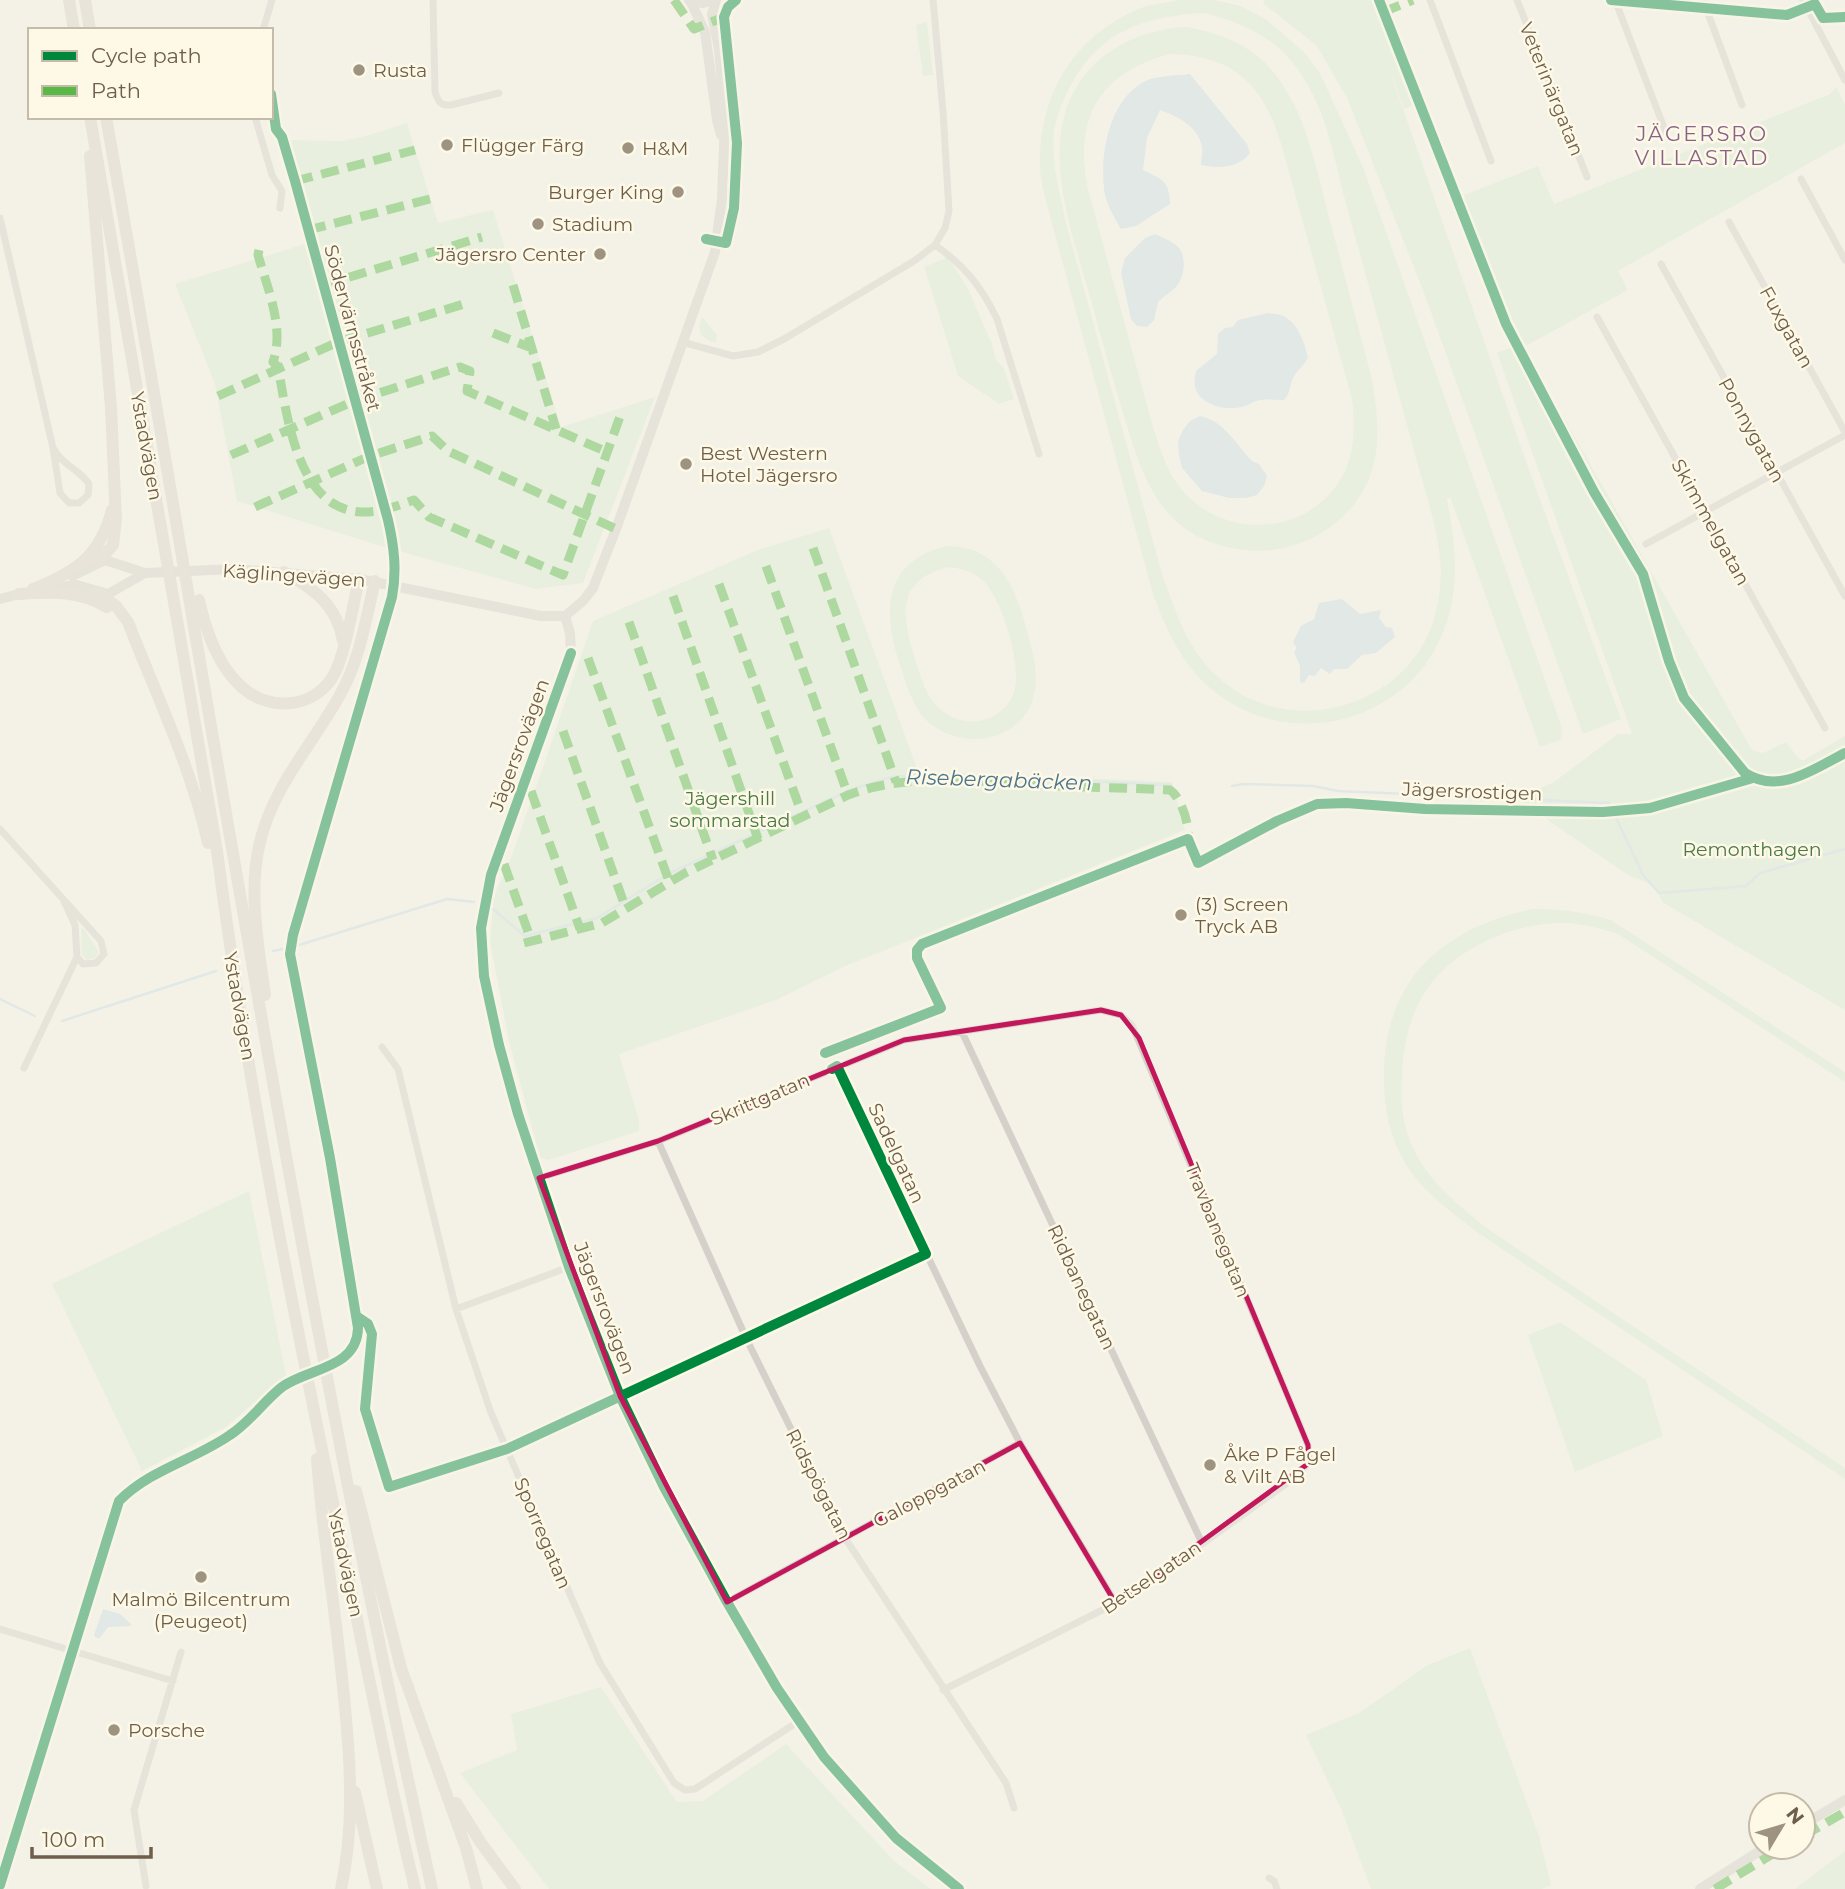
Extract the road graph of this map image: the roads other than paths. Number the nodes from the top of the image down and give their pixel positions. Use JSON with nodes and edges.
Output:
{"nodes":[{"id":1,"x":69,"y":0,"type":"edge"},
{"id":2,"x":85,"y":0,"type":"edge"},
{"id":3,"x":272,"y":0,"type":"edge"},
{"id":4,"x":433,"y":0,"type":"edge"},
{"id":5,"x":690,"y":0,"type":"edge"},
{"id":6,"x":715,"y":0,"type":"edge"},
{"id":7,"x":933,"y":0,"type":"edge"},
{"id":8,"x":1430,"y":0,"type":"edge"},
{"id":9,"x":1517,"y":0,"type":"edge"},
{"id":10,"x":1613,"y":0,"type":"edge"},
{"id":11,"x":1703,"y":0,"type":"edge"},
{"id":12,"x":1805,"y":3,"type":"edge"},
{"id":13,"x":1707,"y":8,"type":"junction"},
{"id":14,"x":74,"y":28,"type":"edge"},
{"id":15,"x":90,"y":28,"type":"edge"},
{"id":16,"x":264,"y":28,"type":"edge"},
{"id":17,"x":1845,"y":80,"type":"edge"},
{"id":18,"x":499,"y":93,"type":"dead end"},
{"id":19,"x":1742,"y":105,"type":"dead end"},
{"id":20,"x":88,"y":119,"type":"edge"},
{"id":21,"x":88,"y":119,"type":"edge"},
{"id":22,"x":106,"y":119,"type":"edge"},
{"id":23,"x":256,"y":119,"type":"edge"},
{"id":24,"x":1668,"y":138,"type":"dead end"},
{"id":25,"x":724,"y":145,"type":"junction"},
{"id":26,"x":1491,"y":162,"type":"dead end"},
{"id":27,"x":1587,"y":177,"type":"dead end"},
{"id":28,"x":1801,"y":179,"type":"dead end"},
{"id":29,"x":280,"y":208,"type":"dead end"},
{"id":30,"x":0,"y":218,"type":"edge"},
{"id":31,"x":1729,"y":222,"type":"dead end"},
{"id":32,"x":935,"y":245,"type":"junction"},
{"id":33,"x":1845,"y":260,"type":"edge"},
{"id":34,"x":1661,"y":264,"type":"dead end"},
{"id":35,"x":1597,"y":317,"type":"dead end"},
{"id":36,"x":682,"y":342,"type":"junction"},
{"id":37,"x":1845,"y":434,"type":"edge"},
{"id":38,"x":53,"y":448,"type":"junction"},
{"id":39,"x":1039,"y":454,"type":"dead end"},
{"id":40,"x":1776,"y":473,"type":"junction"},
{"id":41,"x":115,"y":499,"type":"junction"},
{"id":42,"x":175,"y":504,"type":"junction"},
{"id":43,"x":1705,"y":511,"type":"junction"},
{"id":44,"x":1646,"y":544,"type":"dead end"},
{"id":45,"x":98,"y":562,"type":"junction"},
{"id":46,"x":285,"y":572,"type":"junction"},
{"id":47,"x":146,"y":573,"type":"junction"},
{"id":48,"x":359,"y":579,"type":"junction"},
{"id":49,"x":375,"y":581,"type":"junction"},
{"id":50,"x":47,"y":587,"type":"junction"},
{"id":51,"x":96,"y":591,"type":"junction"},
{"id":52,"x":19,"y":594,"type":"junction"},
{"id":53,"x":1845,"y":596,"type":"edge"},
{"id":54,"x":0,"y":599,"type":"edge"},
{"id":55,"x":565,"y":616,"type":"junction"},
{"id":56,"x":343,"y":645,"type":"junction"},
{"id":57,"x":140,"y":652,"type":"junction"},
{"id":58,"x":1825,"y":728,"type":"dead end"},
{"id":59,"x":0,"y":829,"type":"edge"},
{"id":60,"x":63,"y":899,"type":"junction"},
{"id":61,"x":230,"y":948,"type":"junction"},
{"id":62,"x":76,"y":957,"type":"junction"},
{"id":63,"x":1107,"y":1010,"type":"joint"},
{"id":64,"x":962,"y":1032,"type":"junction"},
{"id":65,"x":382,"y":1047,"type":"dead end"},
{"id":66,"x":837,"y":1066,"type":"junction"},
{"id":67,"x":24,"y":1068,"type":"dead end"},
{"id":68,"x":277,"y":1103,"type":"junction"},
{"id":69,"x":658,"y":1141,"type":"junction"},
{"id":70,"x":539,"y":1178,"type":"junction"},
{"id":71,"x":569,"y":1267,"type":"junction"},
{"id":72,"x":456,"y":1309,"type":"junction"},
{"id":73,"x":313,"y":1406,"type":"junction"},
{"id":74,"x":335,"y":1417,"type":"junction"},
{"id":75,"x":1020,"y":1443,"type":"junction"},
{"id":76,"x":1309,"y":1463,"type":"joint"},
{"id":77,"x":845,"y":1538,"type":"junction"},
{"id":78,"x":1202,"y":1543,"type":"junction"},
{"id":79,"x":727,"y":1602,"type":"junction"},
{"id":80,"x":1116,"y":1604,"type":"junction"},
{"id":81,"x":0,"y":1629,"type":"edge"},
{"id":82,"x":181,"y":1653,"type":"dead end"},
{"id":83,"x":173,"y":1681,"type":"junction"},
{"id":84,"x":943,"y":1690,"type":"junction"},
{"id":85,"x":799,"y":1721,"type":"junction"},
{"id":86,"x":437,"y":1765,"type":"junction"},
{"id":87,"x":351,"y":1774,"type":"junction"},
{"id":88,"x":1845,"y":1800,"type":"edge"},
{"id":89,"x":1014,"y":1808,"type":"dead end"},
{"id":90,"x":1817,"y":1817,"type":"edge"},
{"id":91,"x":1747,"y":1859,"type":"edge"},
{"id":92,"x":1269,"y":1878,"type":"dead end"},
{"id":93,"x":146,"y":1885,"type":"dead end"},
{"id":94,"x":341,"y":1889,"type":"edge"},
{"id":95,"x":377,"y":1889,"type":"edge"},
{"id":96,"x":415,"y":1889,"type":"edge"},
{"id":97,"x":432,"y":1889,"type":"edge"},
{"id":98,"x":477,"y":1889,"type":"edge"},
{"id":99,"x":515,"y":1889,"type":"edge"},
{"id":100,"x":959,"y":1889,"type":"edge"},
{"id":101,"x":1277,"y":1889,"type":"edge"},
{"id":102,"x":1700,"y":1889,"type":"edge"}],
"edges":[{"from":1,"to":14,"type":"highway"},
{"from":2,"to":15,"type":"highway"},
{"from":3,"to":16,"type":"street"},
{"from":4,"to":18,"type":"street"},
{"from":5,"to":6,"type":"main road"},
{"from":5,"to":25,"type":"main road"},
{"from":6,"to":25,"type":"main road"},
{"from":7,"to":32,"type":"street"},
{"from":8,"to":26,"type":"street"},
{"from":9,"to":27,"type":"street","name":"Veterinärgatan"},
{"from":10,"to":13,"type":"street"},
{"from":10,"to":24,"type":"street"},
{"from":11,"to":13,"type":"street"},
{"from":12,"to":13,"type":"street"},
{"from":12,"to":17,"type":"street"},
{"from":13,"to":19,"type":"street"},
{"from":20,"to":41,"type":"highway"},
{"from":21,"to":61,"type":"highway","name":"Ystadvägen"},
{"from":22,"to":42,"type":"highway","name":"Ystadvägen"},
{"from":23,"to":29,"type":"street"},
{"from":25,"to":36,"type":"main road"},
{"from":28,"to":33,"type":"street"},
{"from":30,"to":38,"type":"street"},
{"from":31,"to":37,"type":"street","name":"Fuxgatan"},
{"from":32,"to":36,"type":"street"},
{"from":32,"to":39,"type":"street"},
{"from":34,"to":40,"type":"street","name":"Ponnygatan"},
{"from":35,"to":43,"type":"street","name":"Skimmelgatan"},
{"from":36,"to":55,"type":"main road"},
{"from":37,"to":40,"type":"street"},
{"from":38,"to":38,"type":"street"},
{"from":40,"to":43,"type":"street"},
{"from":40,"to":53,"type":"street","name":"Ponnygatan"},
{"from":41,"to":45,"type":"highway"},
{"from":41,"to":52,"type":"highway"},
{"from":42,"to":56,"type":"highway"},
{"from":42,"to":68,"type":"highway","name":"Ystadvägen"},
{"from":43,"to":44,"type":"street"},
{"from":43,"to":58,"type":"street","name":"Skimmelgatan"},
{"from":45,"to":47,"type":"main road","name":"Käglingevägen"},
{"from":45,"to":50,"type":"main road","name":"Käglingevägen"},
{"from":45,"to":51,"type":"main road"},
{"from":46,"to":47,"type":"main road","name":"Käglingevägen"},
{"from":46,"to":48,"type":"main road","name":"Käglingevägen"},
{"from":46,"to":56,"type":"highway"},
{"from":47,"to":51,"type":"main road","name":"Käglingevägen"},
{"from":48,"to":49,"type":"main road","name":"Käglingevägen"},
{"from":48,"to":56,"type":"highway"},
{"from":49,"to":55,"type":"main road","name":"Käglingevägen"},
{"from":49,"to":68,"type":"highway"},
{"from":50,"to":51,"type":"main road","name":"Käglingevägen"},
{"from":50,"to":52,"type":"main road","name":"Käglingevägen"},
{"from":51,"to":57,"type":"highway"},
{"from":52,"to":54,"type":"main road","name":"Käglingevägen"},
{"from":52,"to":57,"type":"highway"},
{"from":55,"to":70,"type":"main road","name":"Jägersrovägen"},
{"from":57,"to":61,"type":"highway"},
{"from":59,"to":60,"type":"street"},
{"from":60,"to":62,"type":"street"},
{"from":60,"to":62,"type":"street"},
{"from":61,"to":73,"type":"highway","name":"Ystadvägen"},
{"from":62,"to":67,"type":"street"},
{"from":63,"to":64,"type":"street","name":"Skrittgatan"},
{"from":63,"to":76,"type":"street","name":"Travbanegatan"},
{"from":64,"to":66,"type":"street","name":"Skrittgatan"},
{"from":64,"to":78,"type":"street","name":"Ridbanegatan"},
{"from":65,"to":72,"type":"street","name":"Sporregatan"},
{"from":66,"to":69,"type":"street","name":"Skrittgatan"},
{"from":66,"to":75,"type":"street","name":"Sadelgatan"},
{"from":68,"to":74,"type":"highway","name":"Ystadvägen"},
{"from":69,"to":70,"type":"street","name":"Skrittgatan"},
{"from":69,"to":77,"type":"street","name":"Ridspögatan"},
{"from":70,"to":71,"type":"main road","name":"Jägersrovägen"},
{"from":71,"to":72,"type":"street"},
{"from":71,"to":79,"type":"main road","name":"Jägersrovägen"},
{"from":72,"to":85,"type":"street","name":"Sporregatan"},
{"from":73,"to":87,"type":"highway"},
{"from":73,"to":96,"type":"highway","name":"Ystadvägen"},
{"from":74,"to":86,"type":"highway"},
{"from":74,"to":97,"type":"highway","name":"Ystadvägen"},
{"from":75,"to":77,"type":"street","name":"Galoppgatan"},
{"from":75,"to":80,"type":"street","name":"Sadelgatan"},
{"from":76,"to":78,"type":"street","name":"Betselgatan"},
{"from":77,"to":79,"type":"street","name":"Galoppgatan"},
{"from":77,"to":84,"type":"street","name":"Ridspögatan"},
{"from":78,"to":80,"type":"street","name":"Betselgatan"},
{"from":79,"to":85,"type":"main road","name":"Jägersrovägen"},
{"from":80,"to":84,"type":"street","name":"Betselgatan"},
{"from":81,"to":83,"type":"street"},
{"from":82,"to":83,"type":"street"},
{"from":83,"to":93,"type":"street"},
{"from":84,"to":89,"type":"street","name":"Ridspögatan"},
{"from":85,"to":100,"type":"main road","name":"Jägersrovägen"},
{"from":86,"to":98,"type":"highway"},
{"from":86,"to":99,"type":"highway"},
{"from":87,"to":94,"type":"highway"},
{"from":87,"to":95,"type":"highway"},
{"from":88,"to":90,"type":"main road"},
{"from":91,"to":102,"type":"main road"},
{"from":92,"to":101,"type":"street"}]}
